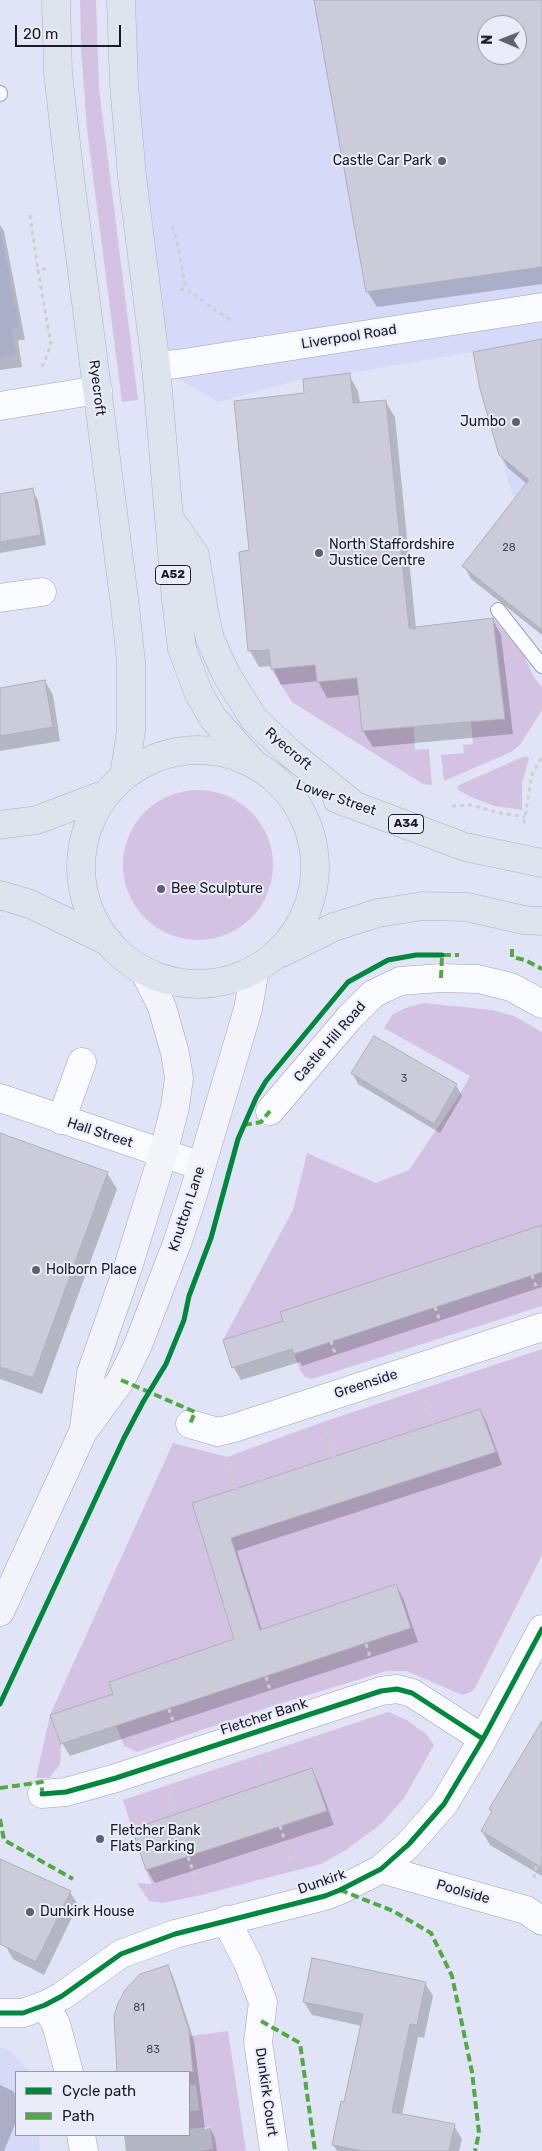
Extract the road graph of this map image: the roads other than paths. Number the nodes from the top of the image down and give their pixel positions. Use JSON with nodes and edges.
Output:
{"nodes":[{"id":1,"x":56,"y":0,"type":"edge"},
{"id":2,"x":121,"y":0,"type":"edge"},
{"id":3,"x":542,"y":307,"type":"edge"},
{"id":4,"x":156,"y":366,"type":"junction"},
{"id":5,"x":98,"y":390,"type":"junction"},
{"id":6,"x":0,"y":406,"type":"edge"},
{"id":7,"x":169,"y":518,"type":"junction"},
{"id":8,"x":42,"y":592,"type":"dead end"},
{"id":9,"x":0,"y":598,"type":"edge"},
{"id":10,"x":498,"y":610,"type":"dead end"},
{"id":11,"x":542,"y":666,"type":"edge"},
{"id":12,"x":263,"y":770,"type":"junction"},
{"id":13,"x":116,"y":785,"type":"junction"},
{"id":14,"x":354,"y":805,"type":"junction"},
{"id":15,"x":0,"y":825,"type":"edge"},
{"id":16,"x":542,"y":863,"type":"edge"},
{"id":17,"x":0,"y":895,"type":"edge"},
{"id":18,"x":542,"y":921,"type":"edge"},
{"id":19,"x":109,"y":942,"type":"junction"},
{"id":20,"x":264,"y":963,"type":"junction"},
{"id":21,"x":144,"y":971,"type":"junction"},
{"id":22,"x":542,"y":1004,"type":"edge"},
{"id":23,"x":82,"y":1062,"type":"dead end"},
{"id":24,"x":0,"y":1098,"type":"edge"},
{"id":25,"x":270,"y":1112,"type":"dead end"},
{"id":26,"x":61,"y":1120,"type":"junction"},
{"id":27,"x":164,"y":1154,"type":"junction"},
{"id":28,"x":201,"y":1166,"type":"junction"},
{"id":29,"x":542,"y":1327,"type":"edge"},
{"id":30,"x":190,"y":1424,"type":"dead end"},
{"id":31,"x":83,"y":1432,"type":"junction"},
{"id":32,"x":2,"y":1605,"type":"edge"},
{"id":33,"x":542,"y":1629,"type":"edge"},
{"id":34,"x":483,"y":1739,"type":"junction"},
{"id":35,"x":42,"y":1794,"type":"dead end"},
{"id":36,"x":381,"y":1869,"type":"junction"},
{"id":37,"x":542,"y":1921,"type":"edge"},
{"id":38,"x":219,"y":1922,"type":"junction"},
{"id":39,"x":45,"y":2005,"type":"junction"},
{"id":40,"x":0,"y":2013,"type":"edge"},
{"id":41,"x":70,"y":2071,"type":"edge"},
{"id":42,"x":81,"y":2136,"type":"edge"},
{"id":43,"x":84,"y":2151,"type":"edge"},
{"id":44,"x":274,"y":2151,"type":"edge"}],
"edges":[{"from":1,"to":5,"type":"highway","name":"Ryecroft"},
{"from":2,"to":4,"type":"highway","number":"A52"},
{"from":3,"to":4,"type":"street","name":"Liverpool Road"},
{"from":4,"to":7,"type":"highway","number":"A52"},
{"from":5,"to":6,"type":"street"},
{"from":5,"to":13,"type":"highway","name":"Ryecroft"},
{"from":7,"to":12,"type":"highway","number":"A52"},
{"from":7,"to":14,"type":"highway","name":"Ryecroft","number":"A52"},
{"from":8,"to":9,"type":"street"},
{"from":10,"to":11,"type":"lane"},
{"from":12,"to":13,"type":"highway","name":"Lower Street"},
{"from":12,"to":14,"type":"highway","name":"Lower Street","number":"A34"},
{"from":12,"to":20,"type":"highway"},
{"from":13,"to":15,"type":"highway"},
{"from":13,"to":19,"type":"highway"},
{"from":14,"to":16,"type":"highway","name":"Lower Street","number":"A34"},
{"from":17,"to":19,"type":"highway"},
{"from":18,"to":20,"type":"highway"},
{"from":19,"to":21,"type":"highway"},
{"from":20,"to":21,"type":"highway"},
{"from":20,"to":28,"type":"main road","name":"Knutton Lane"},
{"from":21,"to":27,"type":"main road","name":"Knutton Lane"},
{"from":22,"to":25,"type":"street","name":"Castle Hill Road"},
{"from":23,"to":26,"type":"street"},
{"from":24,"to":26,"type":"street","name":"Hall Street"},
{"from":26,"to":27,"type":"street","name":"Hall Street"},
{"from":27,"to":28,"type":"street","name":"Hall Street"},
{"from":27,"to":31,"type":"main road","name":"Knutton Lane"},
{"from":28,"to":31,"type":"main road","name":"Knutton Lane"},
{"from":29,"to":30,"type":"street","name":"Greenside"},
{"from":31,"to":32,"type":"main road","name":"Knutton Lane"},
{"from":33,"to":34,"type":"street","name":"Dunkirk"},
{"from":34,"to":35,"type":"street","name":"Fletcher Bank"},
{"from":34,"to":36,"type":"street","name":"Dunkirk"},
{"from":36,"to":37,"type":"street","name":"Poolside"},
{"from":36,"to":38,"type":"street","name":"Dunkirk"},
{"from":38,"to":39,"type":"street","name":"Dunkirk"},
{"from":38,"to":44,"type":"street","name":"Dunkirk Court"},
{"from":39,"to":40,"type":"street","name":"Dunkirk"},
{"from":39,"to":41,"type":"street"},
{"from":42,"to":43,"type":"street"}]}
